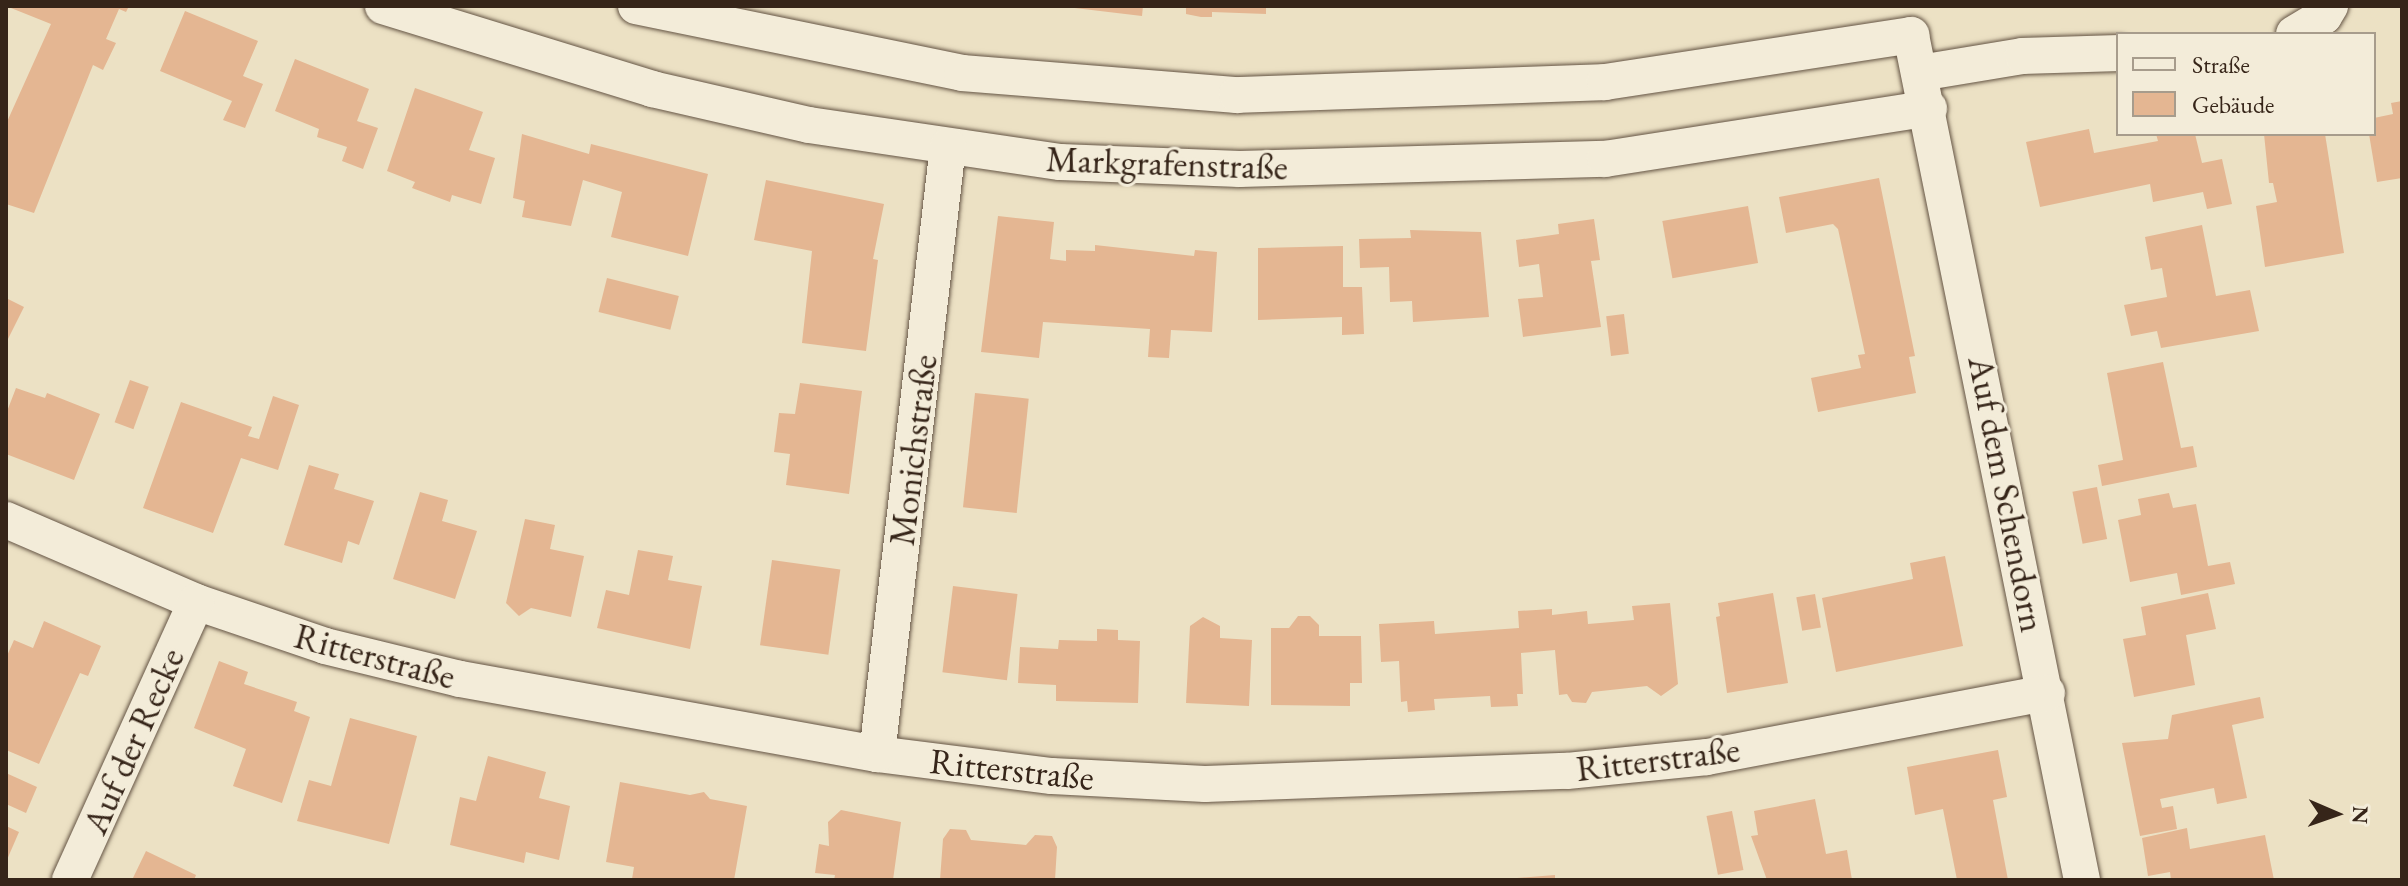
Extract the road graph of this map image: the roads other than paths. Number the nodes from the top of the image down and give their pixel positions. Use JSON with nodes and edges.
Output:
{"nodes":[{"id":1,"x":383,"y":6,"type":"edge"},
{"id":2,"x":636,"y":6,"type":"edge"},
{"id":3,"x":2330,"y":6,"type":"edge"},
{"id":4,"x":2297,"y":32,"type":"edge"},
{"id":5,"x":2116,"y":53,"type":"edge"},
{"id":6,"x":1920,"y":73,"type":"junction"},
{"id":7,"x":1929,"y":108,"type":"junction"},
{"id":8,"x":948,"y":146,"type":"junction"},
{"id":9,"x":6,"y":520,"type":"edge"},
{"id":10,"x":196,"y":602,"type":"junction"},
{"id":11,"x":2047,"y":693,"type":"junction"},
{"id":12,"x":877,"y":754,"type":"junction"},
{"id":13,"x":70,"y":880,"type":"edge"},
{"id":14,"x":2082,"y":880,"type":"edge"}],
"edges":[{"from":1,"to":8,"type":"street","name":"Markgrafenstraße"},
{"from":2,"to":6,"type":"street","name":"Markgrafenstraße"},
{"from":3,"to":4,"type":"street"},
{"from":5,"to":6,"type":"street"},
{"from":6,"to":7,"type":"street","name":"Markgrafenstraße"},
{"from":7,"to":8,"type":"street","name":"Markgrafenstraße"},
{"from":7,"to":11,"type":"street","name":"Auf dem Schendorn"},
{"from":8,"to":12,"type":"street","name":"Monichstraße"},
{"from":9,"to":10,"type":"street","name":"Ritterstraße"},
{"from":10,"to":12,"type":"street","name":"Ritterstraße"},
{"from":10,"to":13,"type":"street","name":"Auf der Recke"},
{"from":11,"to":12,"type":"street","name":"Ritterstraße"},
{"from":11,"to":14,"type":"street","name":"Auf dem Schendorn"}]}
